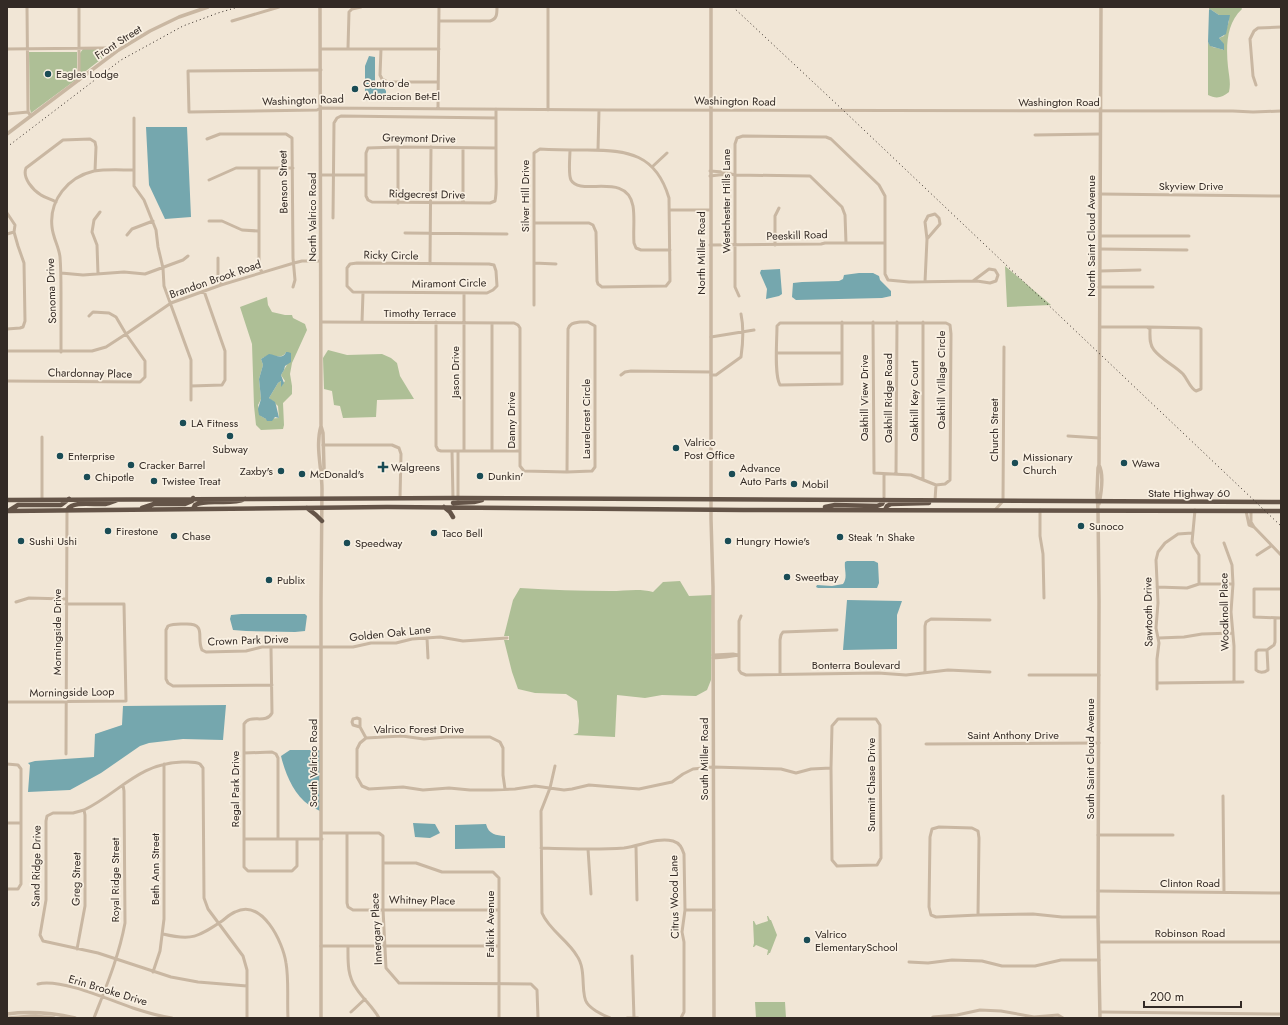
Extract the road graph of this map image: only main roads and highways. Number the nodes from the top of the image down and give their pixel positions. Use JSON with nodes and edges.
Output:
{"nodes":[{"id":1,"x":193,"y":498,"type":"junction"},
{"id":2,"x":248,"y":498,"type":"junction"},
{"id":3,"x":68,"y":499,"type":"junction"},
{"id":4,"x":119,"y":499,"type":"junction"},
{"id":5,"x":600,"y":499,"type":"junction"},
{"id":6,"x":7,"y":500,"type":"edge"},
{"id":7,"x":884,"y":500,"type":"junction"},
{"id":8,"x":946,"y":500,"type":"junction"},
{"id":9,"x":1281,"y":502,"type":"edge"},
{"id":10,"x":455,"y":503,"type":"junction"},
{"id":11,"x":444,"y":507,"type":"junction"},
{"id":12,"x":307,"y":508,"type":"junction"},
{"id":13,"x":139,"y":509,"type":"junction"},
{"id":14,"x":193,"y":509,"type":"junction"},
{"id":15,"x":600,"y":509,"type":"junction"},
{"id":16,"x":820,"y":509,"type":"junction"},
{"id":17,"x":8,"y":510,"type":"edge"},
{"id":18,"x":67,"y":510,"type":"junction"},
{"id":19,"x":884,"y":510,"type":"junction"},
{"id":20,"x":1281,"y":511,"type":"edge"},
{"id":21,"x":453,"y":517,"type":"dead end"},
{"id":22,"x":322,"y":521,"type":"road end"}],
"edges":[{"from":1,"to":2,"type":"highway"},
{"from":1,"to":4,"type":"highway"},
{"from":1,"to":13,"type":"highway"},
{"from":2,"to":10,"type":"highway"},
{"from":2,"to":14,"type":"highway"},
{"from":3,"to":4,"type":"highway"},
{"from":3,"to":6,"type":"highway"},
{"from":3,"to":17,"type":"highway"},
{"from":4,"to":18,"type":"highway"},
{"from":5,"to":7,"type":"highway"},
{"from":5,"to":10,"type":"highway"},
{"from":5,"to":15,"type":"highway"},
{"from":7,"to":8,"type":"highway"},
{"from":7,"to":16,"type":"highway"},
{"from":8,"to":9,"type":"highway","name":"State Highway 60"},
{"from":8,"to":19,"type":"highway"},
{"from":10,"to":11,"type":"highway"},
{"from":10,"to":15,"type":"highway"},
{"from":11,"to":12,"type":"highway"},
{"from":11,"to":21,"type":"highway"},
{"from":12,"to":14,"type":"highway"},
{"from":12,"to":22,"type":"highway"},
{"from":13,"to":14,"type":"highway"},
{"from":13,"to":18,"type":"highway"},
{"from":15,"to":16,"type":"highway"},
{"from":16,"to":19,"type":"highway"},
{"from":17,"to":18,"type":"highway"},
{"from":19,"to":20,"type":"highway"}]}
